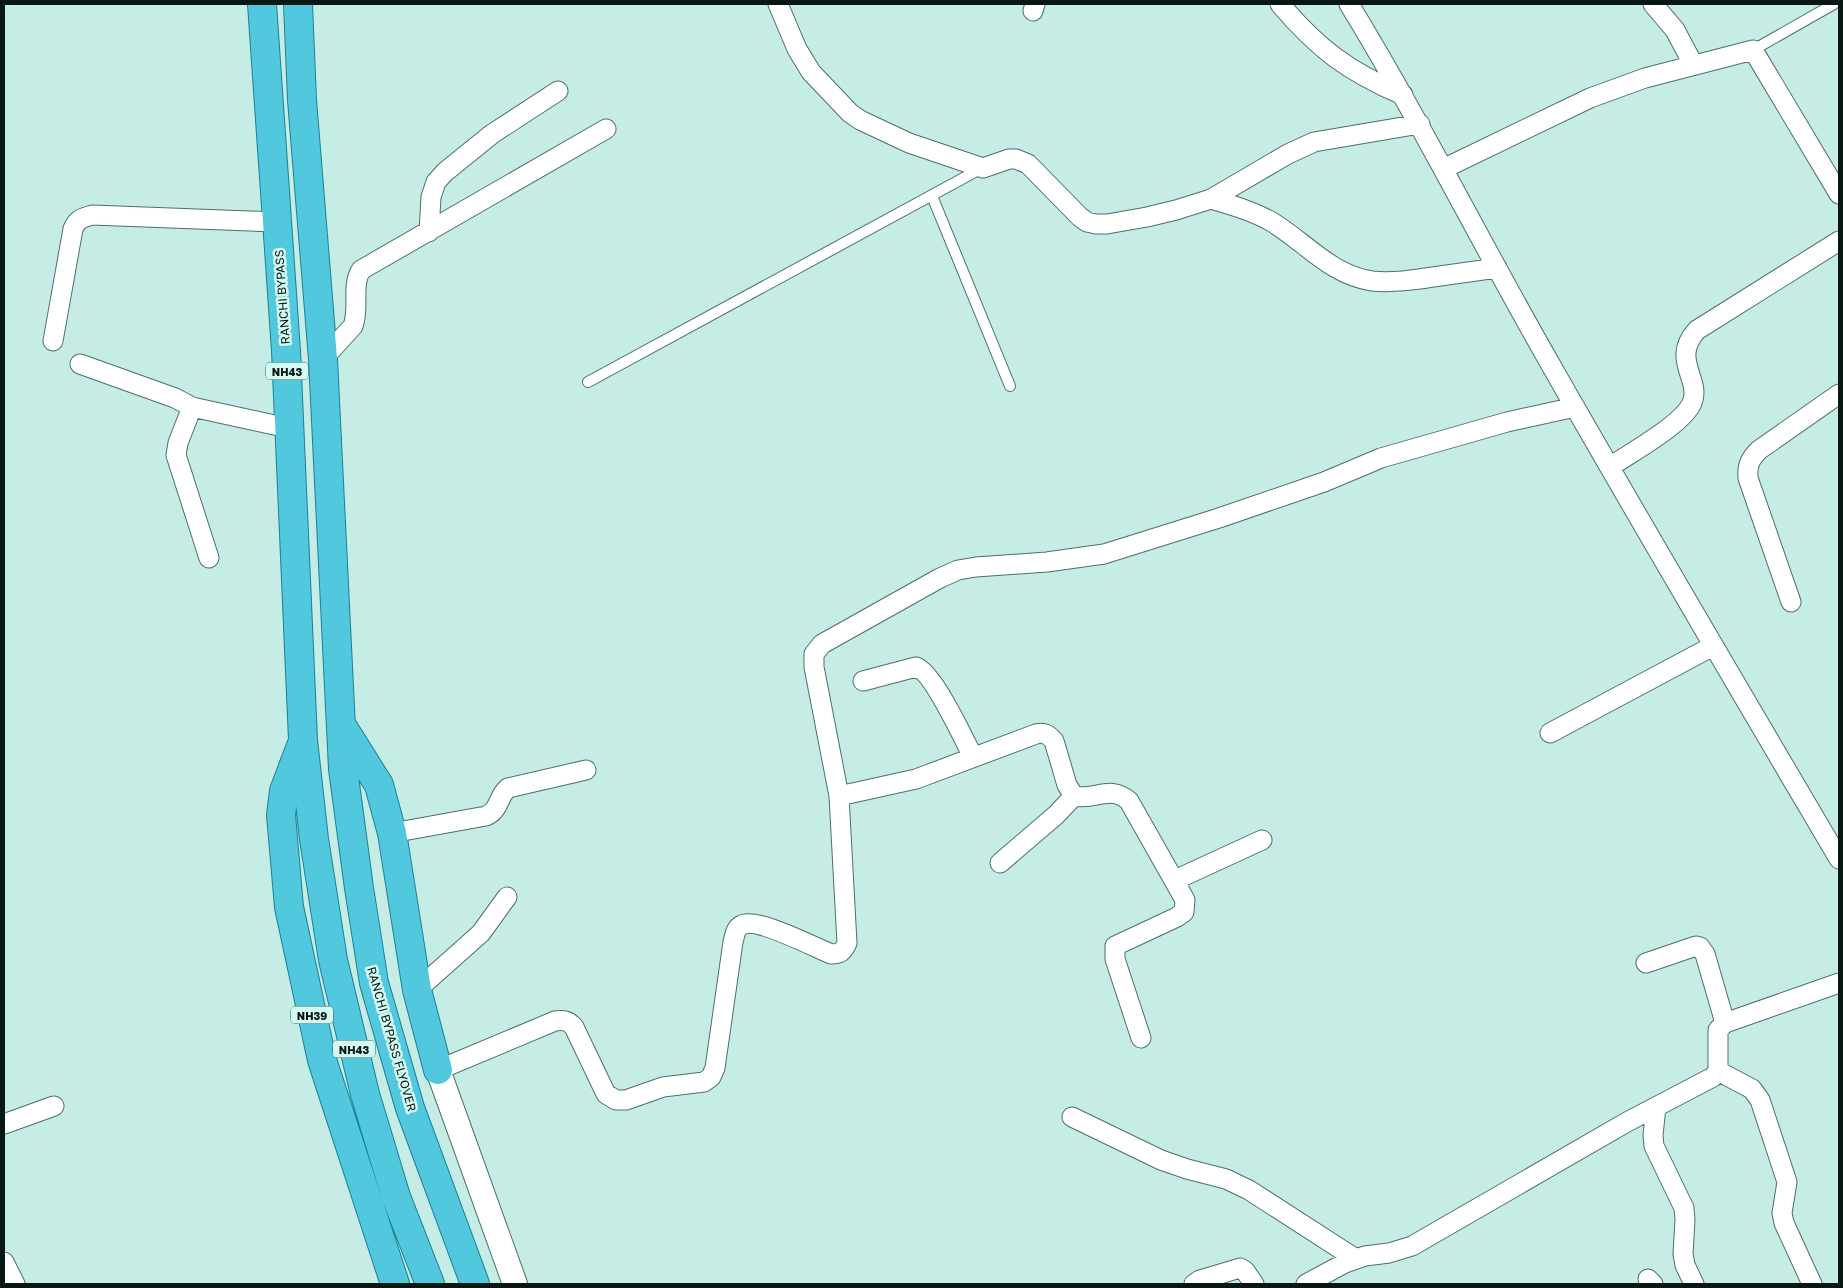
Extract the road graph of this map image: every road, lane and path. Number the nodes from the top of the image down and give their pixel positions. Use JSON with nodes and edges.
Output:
{"nodes":[{"id":1,"x":262,"y":4,"type":"edge"},
{"id":2,"x":298,"y":4,"type":"edge"},
{"id":3,"x":778,"y":4,"type":"edge"},
{"id":4,"x":1280,"y":4,"type":"edge"},
{"id":5,"x":1349,"y":4,"type":"edge"},
{"id":6,"x":1653,"y":4,"type":"edge"},
{"id":7,"x":1834,"y":4,"type":"edge"},
{"id":8,"x":1753,"y":50,"type":"junction"},
{"id":9,"x":1693,"y":64,"type":"junction"},
{"id":10,"x":558,"y":90,"type":"dead end"},
{"id":11,"x":1403,"y":95,"type":"junction"},
{"id":12,"x":1420,"y":124,"type":"junction"},
{"id":13,"x":606,"y":129,"type":"dead end"},
{"id":14,"x":983,"y":168,"type":"junction"},
{"id":15,"x":1443,"y":169,"type":"junction"},
{"id":16,"x":1839,"y":194,"type":"edge"},
{"id":17,"x":932,"y":196,"type":"junction"},
{"id":18,"x":1211,"y":199,"type":"junction"},
{"id":19,"x":277,"y":222,"type":"junction"},
{"id":20,"x":429,"y":232,"type":"junction"},
{"id":21,"x":1839,"y":241,"type":"edge"},
{"id":22,"x":1498,"y":268,"type":"junction"},
{"id":23,"x":53,"y":340,"type":"dead end"},
{"id":24,"x":323,"y":359,"type":"junction"},
{"id":25,"x":80,"y":364,"type":"dead end"},
{"id":26,"x":588,"y":382,"type":"dead end"},
{"id":27,"x":1010,"y":386,"type":"dead end"},
{"id":28,"x":1839,"y":394,"type":"edge"},
{"id":29,"x":192,"y":407,"type":"junction"},
{"id":30,"x":1575,"y":407,"type":"junction"},
{"id":31,"x":288,"y":428,"type":"junction"},
{"id":32,"x":1610,"y":467,"type":"junction"},
{"id":33,"x":209,"y":558,"type":"dead end"},
{"id":34,"x":1790,"y":602,"type":"dead end"},
{"id":35,"x":1713,"y":646,"type":"junction"},
{"id":36,"x":863,"y":681,"type":"dead end"},
{"id":37,"x":342,"y":725,"type":"junction"},
{"id":38,"x":1550,"y":733,"type":"dead end"},
{"id":39,"x":303,"y":740,"type":"junction"},
{"id":40,"x":973,"y":757,"type":"junction"},
{"id":41,"x":586,"y":770,"type":"dead end"},
{"id":42,"x":839,"y":796,"type":"junction"},
{"id":43,"x":1074,"y":796,"type":"junction"},
{"id":44,"x":392,"y":833,"type":"junction"},
{"id":45,"x":1262,"y":840,"type":"dead end"},
{"id":46,"x":1839,"y":859,"type":"edge"},
{"id":47,"x":1000,"y":864,"type":"dead end"},
{"id":48,"x":1175,"y":880,"type":"junction"},
{"id":49,"x":507,"y":897,"type":"dead end"},
{"id":50,"x":1646,"y":963,"type":"dead end"},
{"id":51,"x":1839,"y":984,"type":"edge"},
{"id":52,"x":417,"y":990,"type":"junction"},
{"id":53,"x":1725,"y":1023,"type":"junction"},
{"id":54,"x":1141,"y":1038,"type":"dead end"},
{"id":55,"x":438,"y":1070,"type":"junction"},
{"id":56,"x":1718,"y":1071,"type":"junction"},
{"id":57,"x":54,"y":1106,"type":"dead end"},
{"id":58,"x":1656,"y":1107,"type":"junction"},
{"id":59,"x":1072,"y":1118,"type":"dead end"},
{"id":60,"x":4,"y":1124,"type":"edge"},
{"id":61,"x":1356,"y":1258,"type":"junction"},
{"id":62,"x":4,"y":1262,"type":"edge"},
{"id":63,"x":15,"y":1284,"type":"edge"},
{"id":64,"x":395,"y":1284,"type":"edge"},
{"id":65,"x":430,"y":1284,"type":"edge"},
{"id":66,"x":475,"y":1284,"type":"edge"},
{"id":67,"x":515,"y":1284,"type":"edge"},
{"id":68,"x":1194,"y":1284,"type":"edge"},
{"id":69,"x":1254,"y":1284,"type":"edge"},
{"id":70,"x":1306,"y":1284,"type":"edge"},
{"id":71,"x":1694,"y":1284,"type":"edge"},
{"id":72,"x":1812,"y":1284,"type":"edge"}],
"edges":[{"from":1,"to":19,"type":"highway","name":"RANCHI BYPASS","number":"NH43"},
{"from":2,"to":24,"type":"highway","number":"NH43"},
{"from":3,"to":14,"type":"street"},
{"from":4,"to":11,"type":"street"},
{"from":5,"to":11,"type":"street"},
{"from":6,"to":9,"type":"street"},
{"from":7,"to":8,"type":"lane"},
{"from":8,"to":9,"type":"street"},
{"from":8,"to":16,"type":"street"},
{"from":9,"to":15,"type":"street"},
{"from":10,"to":20,"type":"street"},
{"from":11,"to":12,"type":"street"},
{"from":12,"to":15,"type":"street"},
{"from":12,"to":18,"type":"street"},
{"from":13,"to":20,"type":"street"},
{"from":14,"to":17,"type":"lane"},
{"from":14,"to":18,"type":"street"},
{"from":15,"to":22,"type":"street"},
{"from":17,"to":26,"type":"lane"},
{"from":17,"to":27,"type":"lane"},
{"from":18,"to":22,"type":"street"},
{"from":19,"to":23,"type":"street"},
{"from":19,"to":31,"type":"highway","name":"RANCHI BYPASS","number":"NH43"},
{"from":20,"to":24,"type":"street"},
{"from":21,"to":32,"type":"street"},
{"from":22,"to":30,"type":"street"},
{"from":24,"to":37,"type":"highway","number":"NH43"},
{"from":25,"to":29,"type":"street"},
{"from":28,"to":34,"type":"street"},
{"from":29,"to":31,"type":"street"},
{"from":29,"to":33,"type":"street"},
{"from":30,"to":32,"type":"street"},
{"from":30,"to":42,"type":"street"},
{"from":31,"to":39,"type":"highway","name":"RANCHI BYPASS","number":"NH43"},
{"from":32,"to":35,"type":"street"},
{"from":35,"to":38,"type":"street"},
{"from":35,"to":46,"type":"street"},
{"from":36,"to":40,"type":"street"},
{"from":37,"to":44,"type":"highway"},
{"from":37,"to":66,"type":"highway","name":"RANCHI BYPASS FLYOVER","number":"NH43"},
{"from":39,"to":64,"type":"highway","number":"NH39"},
{"from":39,"to":65,"type":"highway","number":"NH43"},
{"from":40,"to":42,"type":"street"},
{"from":40,"to":43,"type":"street"},
{"from":41,"to":44,"type":"street"},
{"from":42,"to":55,"type":"street"},
{"from":43,"to":47,"type":"street"},
{"from":43,"to":48,"type":"street"},
{"from":44,"to":52,"type":"highway"},
{"from":45,"to":48,"type":"street"},
{"from":48,"to":54,"type":"street"},
{"from":49,"to":52,"type":"street"},
{"from":50,"to":53,"type":"street"},
{"from":51,"to":53,"type":"street"},
{"from":52,"to":55,"type":"highway"},
{"from":53,"to":56,"type":"street"},
{"from":55,"to":67,"type":"street"},
{"from":56,"to":58,"type":"street"},
{"from":56,"to":72,"type":"street"},
{"from":57,"to":60,"type":"street"},
{"from":58,"to":61,"type":"street"},
{"from":58,"to":71,"type":"street"},
{"from":59,"to":61,"type":"street"},
{"from":61,"to":70,"type":"street"},
{"from":62,"to":63,"type":"street"},
{"from":68,"to":69,"type":"street"}]}
